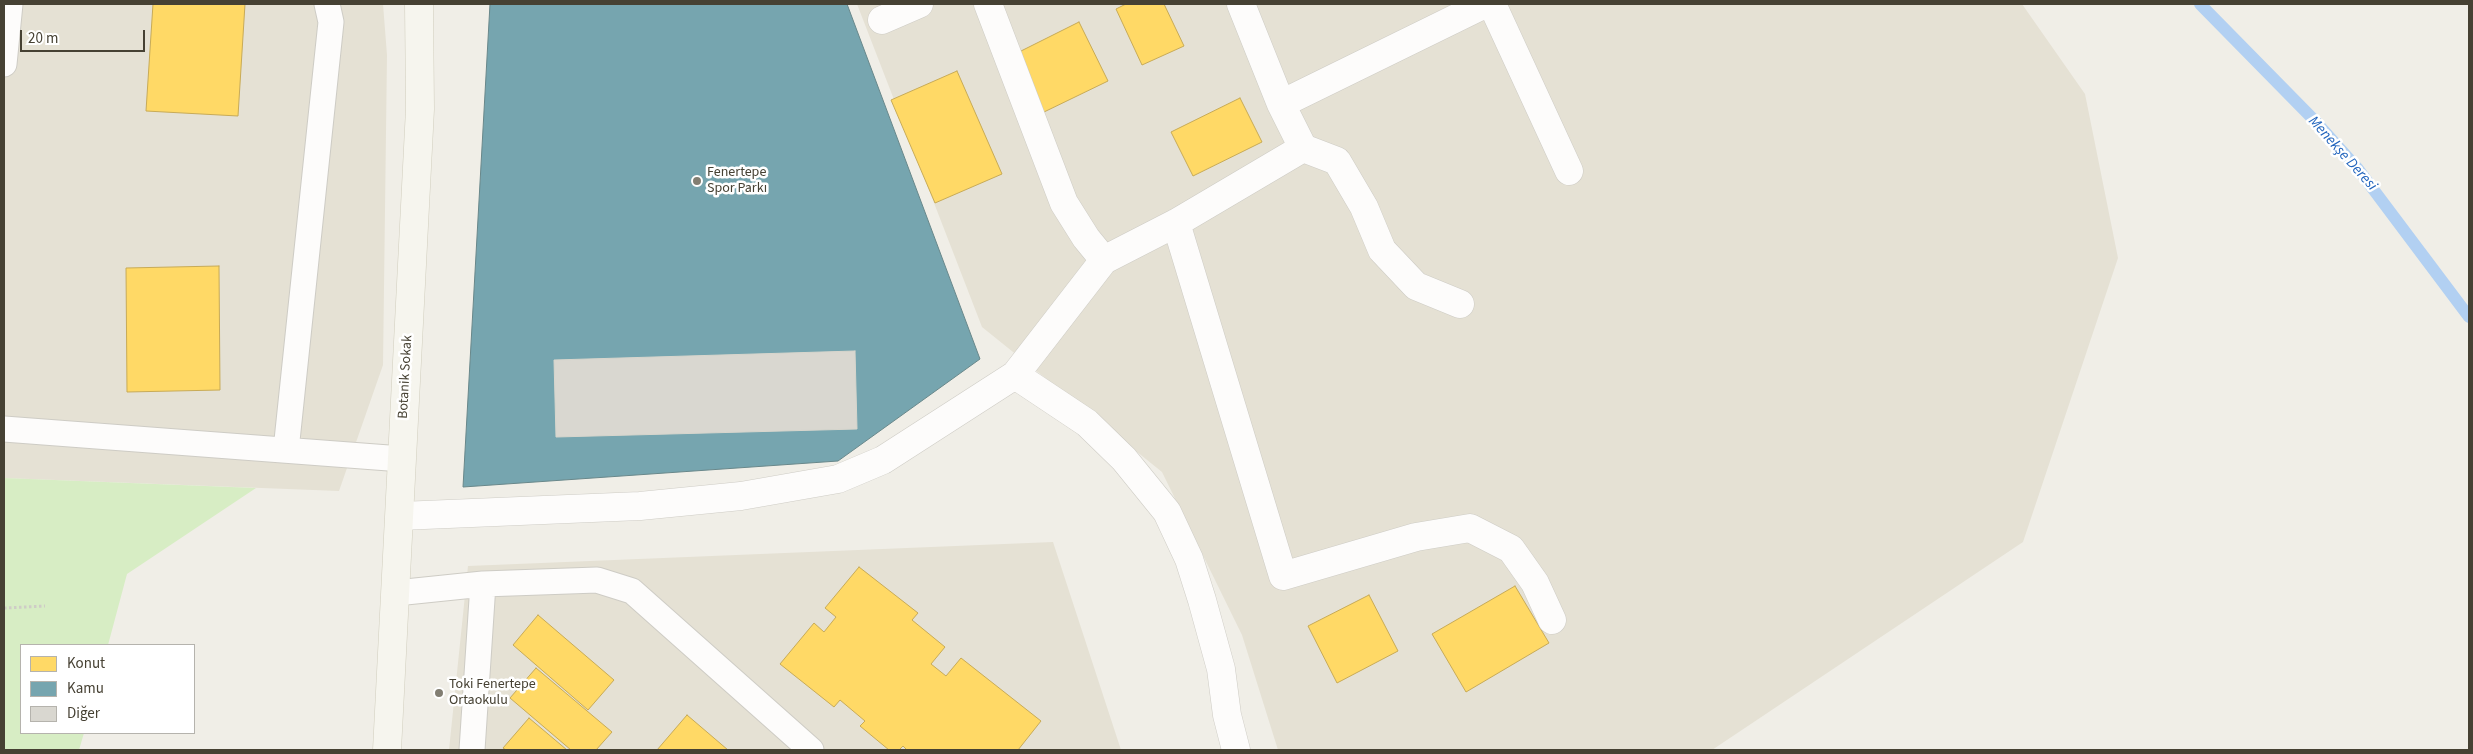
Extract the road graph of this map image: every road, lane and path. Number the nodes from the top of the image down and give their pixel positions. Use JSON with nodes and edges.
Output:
{"nodes":[{"id":1,"x":10,"y":4,"type":"edge"},
{"id":2,"x":328,"y":4,"type":"edge"},
{"id":3,"x":419,"y":4,"type":"edge"},
{"id":4,"x":919,"y":4,"type":"edge"},
{"id":5,"x":988,"y":4,"type":"edge"},
{"id":6,"x":1241,"y":4,"type":"edge"},
{"id":7,"x":1485,"y":4,"type":"edge"},
{"id":8,"x":1492,"y":4,"type":"edge"},
{"id":9,"x":882,"y":20,"type":"dead end"},
{"id":10,"x":4,"y":64,"type":"edge"},
{"id":11,"x":1281,"y":104,"type":"junction"},
{"id":12,"x":1303,"y":148,"type":"junction"},
{"id":13,"x":1569,"y":171,"type":"dead end"},
{"id":14,"x":1176,"y":223,"type":"junction"},
{"id":15,"x":1104,"y":260,"type":"junction"},
{"id":16,"x":1460,"y":304,"type":"dead end"},
{"id":17,"x":1016,"y":375,"type":"junction"},
{"id":18,"x":4,"y":429,"type":"edge"},
{"id":19,"x":286,"y":450,"type":"junction"},
{"id":20,"x":402,"y":459,"type":"junction"},
{"id":21,"x":400,"y":516,"type":"junction"},
{"id":22,"x":483,"y":584,"type":"junction"},
{"id":23,"x":396,"y":593,"type":"junction"},
{"id":24,"x":45,"y":606,"type":"dead end"},
{"id":25,"x":4,"y":608,"type":"edge"},
{"id":26,"x":1552,"y":620,"type":"dead end"},
{"id":27,"x":387,"y":750,"type":"edge"},
{"id":28,"x":472,"y":750,"type":"edge"},
{"id":29,"x":811,"y":750,"type":"edge"},
{"id":30,"x":1236,"y":750,"type":"edge"}],
"edges":[{"from":1,"to":10,"type":"lane"},
{"from":2,"to":19,"type":"lane"},
{"from":3,"to":20,"type":"main road","name":"Botanik Sokak"},
{"from":4,"to":9,"type":"street"},
{"from":5,"to":15,"type":"street"},
{"from":6,"to":11,"type":"street"},
{"from":7,"to":11,"type":"street"},
{"from":8,"to":13,"type":"street"},
{"from":11,"to":12,"type":"street"},
{"from":12,"to":14,"type":"street"},
{"from":12,"to":16,"type":"street"},
{"from":14,"to":15,"type":"street"},
{"from":14,"to":26,"type":"street"},
{"from":15,"to":17,"type":"street"},
{"from":17,"to":21,"type":"street"},
{"from":17,"to":30,"type":"street"},
{"from":18,"to":19,"type":"lane"},
{"from":19,"to":20,"type":"lane"},
{"from":20,"to":21,"type":"main road","name":"Botanik Sokak"},
{"from":21,"to":23,"type":"main road","name":"Botanik Sokak"},
{"from":22,"to":23,"type":"lane"},
{"from":22,"to":28,"type":"lane"},
{"from":22,"to":29,"type":"lane"},
{"from":23,"to":27,"type":"main road","name":"Botanik Sokak"},
{"from":24,"to":25,"type":"path"}]}
